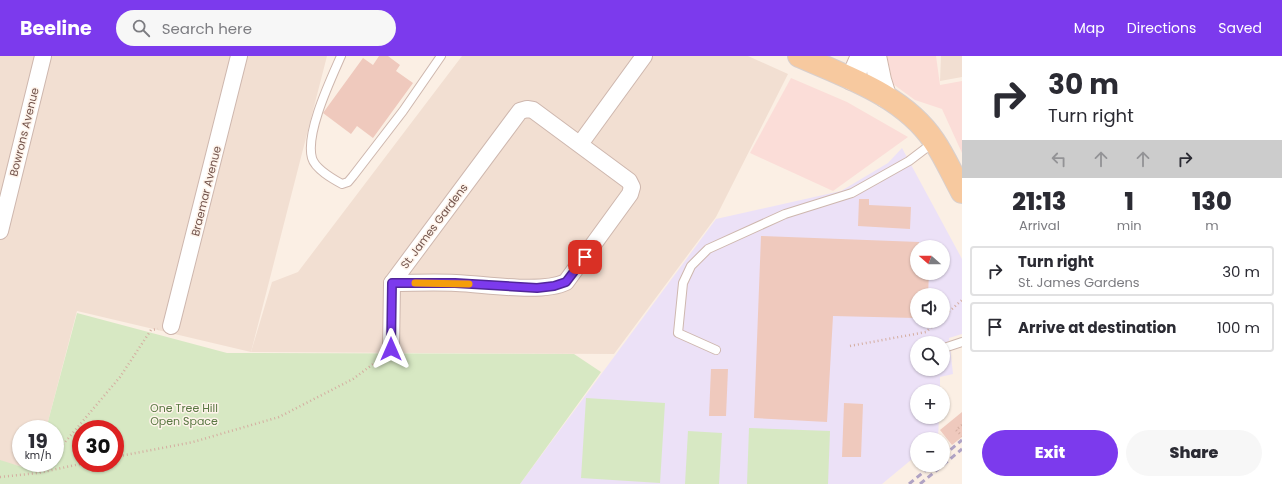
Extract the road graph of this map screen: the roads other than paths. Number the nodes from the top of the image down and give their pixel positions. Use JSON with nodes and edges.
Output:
{"nodes":[{"id":1,"x":43,"y":56,"type":"edge"},
{"id":2,"x":239,"y":56,"type":"edge"},
{"id":3,"x":341,"y":56,"type":"edge"},
{"id":4,"x":441,"y":56,"type":"edge"},
{"id":5,"x":644,"y":56,"type":"edge"},
{"id":6,"x":799,"y":56,"type":"edge"},
{"id":7,"x":862,"y":56,"type":"edge"},
{"id":8,"x":875,"y":56,"type":"edge"},
{"id":9,"x":852,"y":79,"type":"junction"},
{"id":10,"x":885,"y":96,"type":"junction"},
{"id":11,"x":935,"y":142,"type":"junction"},
{"id":12,"x":580,"y":144,"type":"junction"},
{"id":13,"x":962,"y":192,"type":"edge"},
{"id":14,"x":0,"y":231,"type":"edge"},
{"id":15,"x":392,"y":283,"type":"junction"},
{"id":16,"x":171,"y":326,"type":"road end"},
{"id":17,"x":962,"y":342,"type":"edge"},
{"id":18,"x":950,"y":346,"type":"edge"},
{"id":19,"x":391,"y":349,"type":"road end"},
{"id":20,"x":716,"y":350,"type":"dead end"}],
"edges":[{"from":1,"to":14,"type":"street","name":"Bowrons Avenue"},
{"from":2,"to":16,"type":"street","name":"Braemar Avenue"},
{"from":3,"to":4,"type":"lane"},
{"from":5,"to":12,"type":"street"},
{"from":6,"to":9,"type":"main road"},
{"from":7,"to":9,"type":"street"},
{"from":8,"to":10,"type":"street"},
{"from":9,"to":10,"type":"main road"},
{"from":10,"to":11,"type":"main road"},
{"from":11,"to":13,"type":"main road"},
{"from":11,"to":20,"type":"lane"},
{"from":12,"to":15,"type":"street","name":"St. James Gardens"},
{"from":12,"to":15,"type":"street","name":"St. James Gardens"},
{"from":15,"to":19,"type":"street"},
{"from":17,"to":18,"type":"lane"}]}
